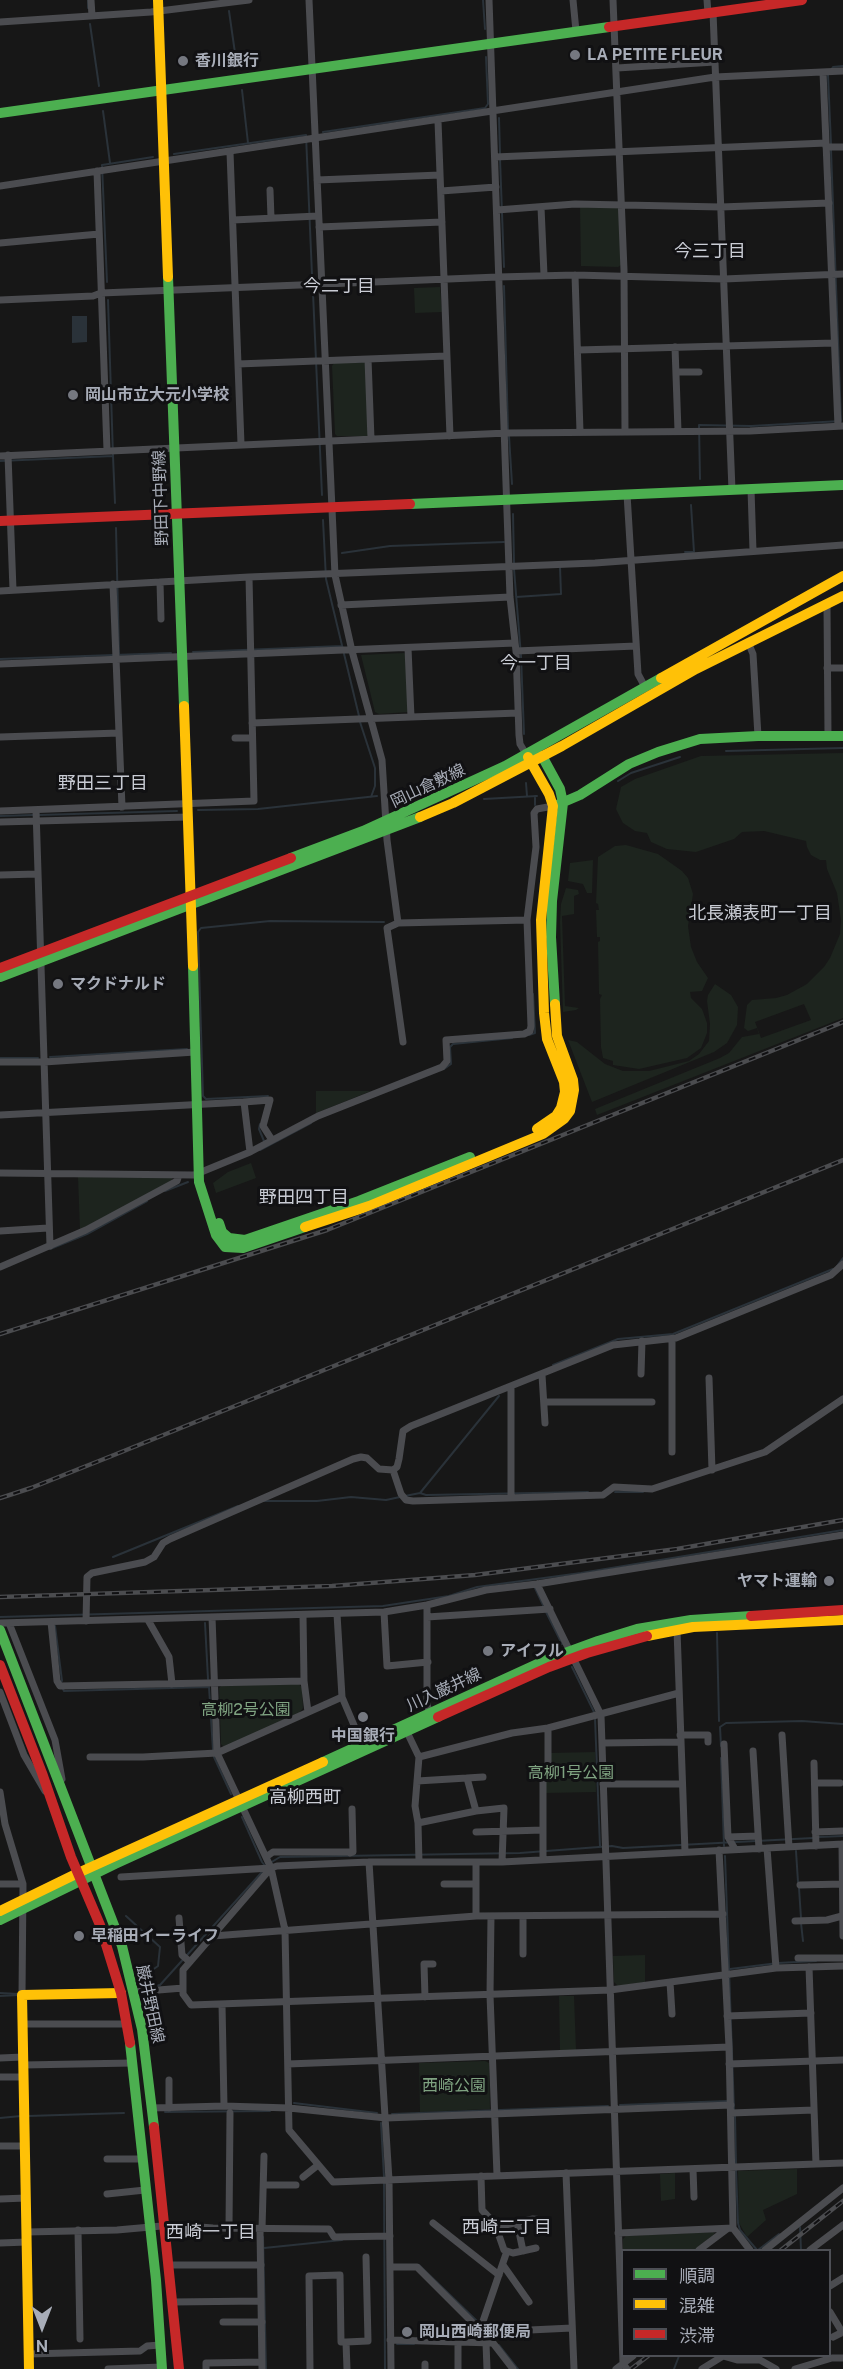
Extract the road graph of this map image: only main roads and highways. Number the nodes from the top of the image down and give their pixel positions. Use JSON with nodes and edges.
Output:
{"nodes":[{"id":1,"x":158,"y":0,"type":"edge"},
{"id":2,"x":802,"y":0,"type":"edge"},
{"id":3,"x":160,"y":89,"type":"junction"},
{"id":4,"x":0,"y":113,"type":"edge"},
{"id":5,"x":843,"y":485,"type":"edge"},
{"id":6,"x":177,"y":513,"type":"junction"},
{"id":7,"x":5,"y":520,"type":"edge"},
{"id":8,"x":843,"y":576,"type":"edge"},
{"id":9,"x":843,"y":596,"type":"edge"},
{"id":10,"x":843,"y":736,"type":"edge"},
{"id":11,"x":542,"y":756,"type":"junction"},
{"id":12,"x":529,"y":758,"type":"junction"},
{"id":13,"x":558,"y":804,"type":"junction"},
{"id":14,"x":191,"y":901,"type":"junction"},
{"id":15,"x":40,"y":957,"type":"junction"},
{"id":16,"x":0,"y":968,"type":"edge"},
{"id":17,"x":0,"y":977,"type":"edge"},
{"id":18,"x":843,"y":1610,"type":"edge"},
{"id":19,"x":843,"y":1620,"type":"edge"},
{"id":20,"x":4,"y":1626,"type":"edge"},
{"id":21,"x":572,"y":1654,"type":"junction"},
{"id":22,"x":0,"y":1665,"type":"edge"},
{"id":23,"x":241,"y":1804,"type":"junction"},
{"id":24,"x":93,"y":1871,"type":"junction"},
{"id":25,"x":80,"y":1877,"type":"junction"},
{"id":26,"x":23,"y":1903,"type":"junction"},
{"id":27,"x":0,"y":1911,"type":"edge"},
{"id":28,"x":0,"y":1920,"type":"edge"},
{"id":29,"x":121,"y":1993,"type":"junction"},
{"id":30,"x":162,"y":2368,"type":"edge"},
{"id":31,"x":29,"y":2369,"type":"edge"},
{"id":32,"x":179,"y":2369,"type":"edge"}],
"edges":[{"from":1,"to":3,"type":"main road","name":"野田下中野線"},
{"from":2,"to":3,"type":"main road"},
{"from":3,"to":4,"type":"main road"},
{"from":3,"to":6,"type":"main road","name":"野田下中野線"},
{"from":5,"to":6,"type":"main road"},
{"from":6,"to":7,"type":"main road"},
{"from":6,"to":14,"type":"main road","name":"野田下中野線"},
{"from":8,"to":12,"type":"main road","name":"岡山倉敷線"},
{"from":9,"to":11,"type":"main road"},
{"from":10,"to":13,"type":"main road"},
{"from":11,"to":12,"type":"main road"},
{"from":11,"to":13,"type":"main road"},
{"from":12,"to":13,"type":"main road"},
{"from":12,"to":14,"type":"main road","name":"岡山倉敷線"},
{"from":13,"to":14,"type":"main road","name":"野田下中野線"},
{"from":14,"to":15,"type":"main road","name":"岡山倉敷線"},
{"from":15,"to":16,"type":"main road","name":"岡山倉敷線"},
{"from":15,"to":17,"type":"main road","name":"岡山倉敷線"},
{"from":18,"to":21,"type":"main road","name":"川入巌井線"},
{"from":19,"to":21,"type":"main road","name":"川入巌井線"},
{"from":20,"to":24,"type":"main road","name":"巌井野田線"},
{"from":21,"to":23,"type":"main road","name":"川入巌井線"},
{"from":21,"to":23,"type":"main road","name":"川入巌井線"},
{"from":22,"to":25,"type":"main road","name":"巌井野田線"},
{"from":23,"to":24,"type":"main road","name":"川入巌井線"},
{"from":24,"to":25,"type":"main road","name":"川入巌井線"},
{"from":24,"to":32,"type":"main road","name":"巌井野田線"},
{"from":25,"to":26,"type":"main road","name":"川入巌井線"},
{"from":25,"to":29,"type":"main road","name":"巌井野田線"},
{"from":26,"to":27,"type":"main road"},
{"from":26,"to":28,"type":"main road"},
{"from":29,"to":30,"type":"main road","name":"巌井野田線"},
{"from":29,"to":31,"type":"main road","name":"巌井野田線"}]}
